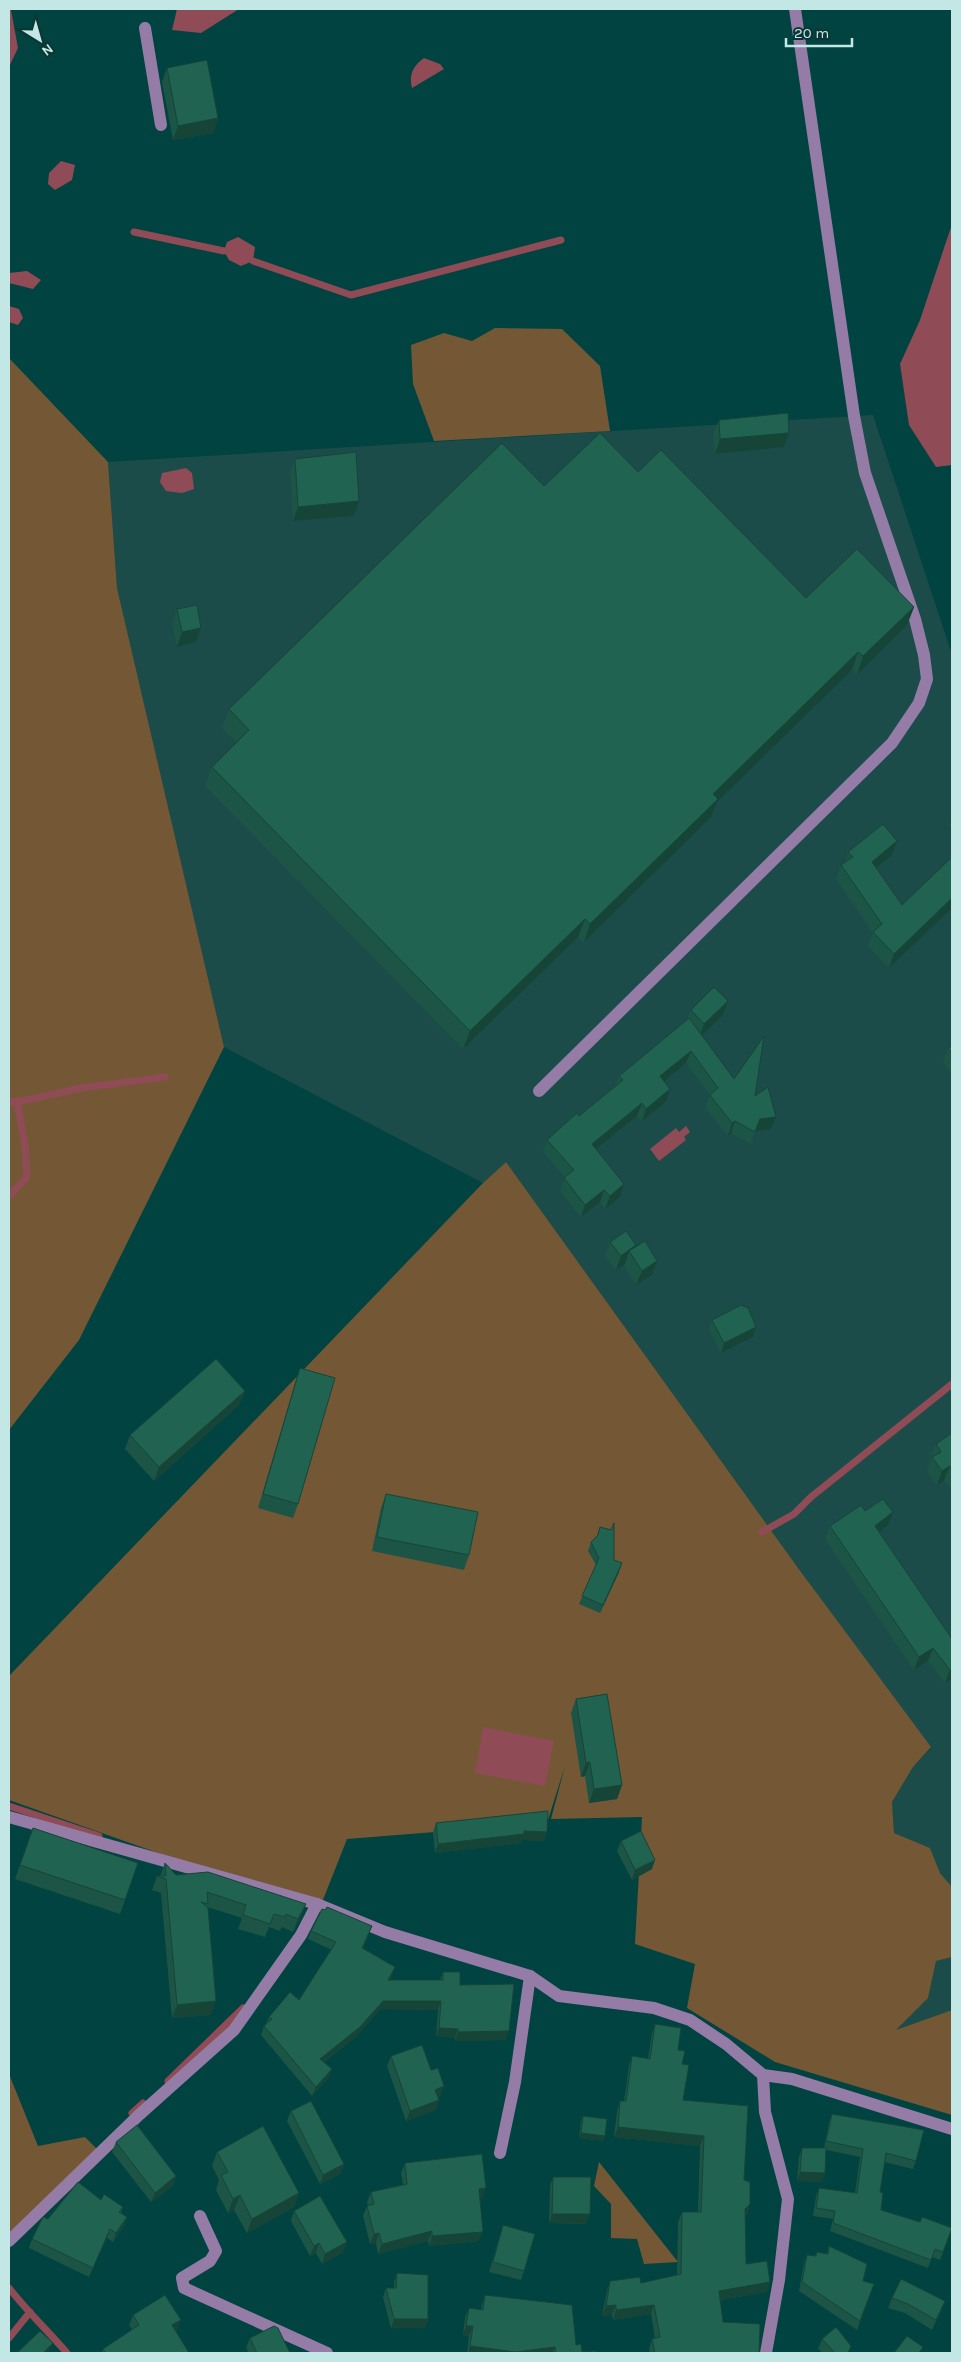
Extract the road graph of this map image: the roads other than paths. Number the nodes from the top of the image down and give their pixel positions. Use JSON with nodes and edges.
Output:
{"nodes":[{"id":1,"x":795,"y":9,"type":"edge"},
{"id":2,"x":145,"y":28,"type":"dead end"},
{"id":3,"x":161,"y":125,"type":"dead end"},
{"id":4,"x":539,"y":1091,"type":"dead end"},
{"id":5,"x":9,"y":1817,"type":"edge"},
{"id":6,"x":317,"y":1904,"type":"junction"},
{"id":7,"x":530,"y":1976,"type":"junction"},
{"id":8,"x":763,"y":2076,"type":"junction"},
{"id":9,"x":952,"y":2129,"type":"edge"},
{"id":10,"x":500,"y":2153,"type":"dead end"},
{"id":11,"x":200,"y":2216,"type":"dead end"},
{"id":12,"x":9,"y":2241,"type":"edge"},
{"id":13,"x":327,"y":2353,"type":"edge"},
{"id":14,"x":766,"y":2353,"type":"edge"}],
"edges":[{"from":1,"to":4,"type":"street"},
{"from":2,"to":3,"type":"street"},
{"from":5,"to":6,"type":"street"},
{"from":6,"to":7,"type":"street"},
{"from":6,"to":12,"type":"street"},
{"from":7,"to":8,"type":"street"},
{"from":7,"to":10,"type":"street"},
{"from":8,"to":9,"type":"street"},
{"from":8,"to":14,"type":"street"},
{"from":11,"to":13,"type":"street"}]}
